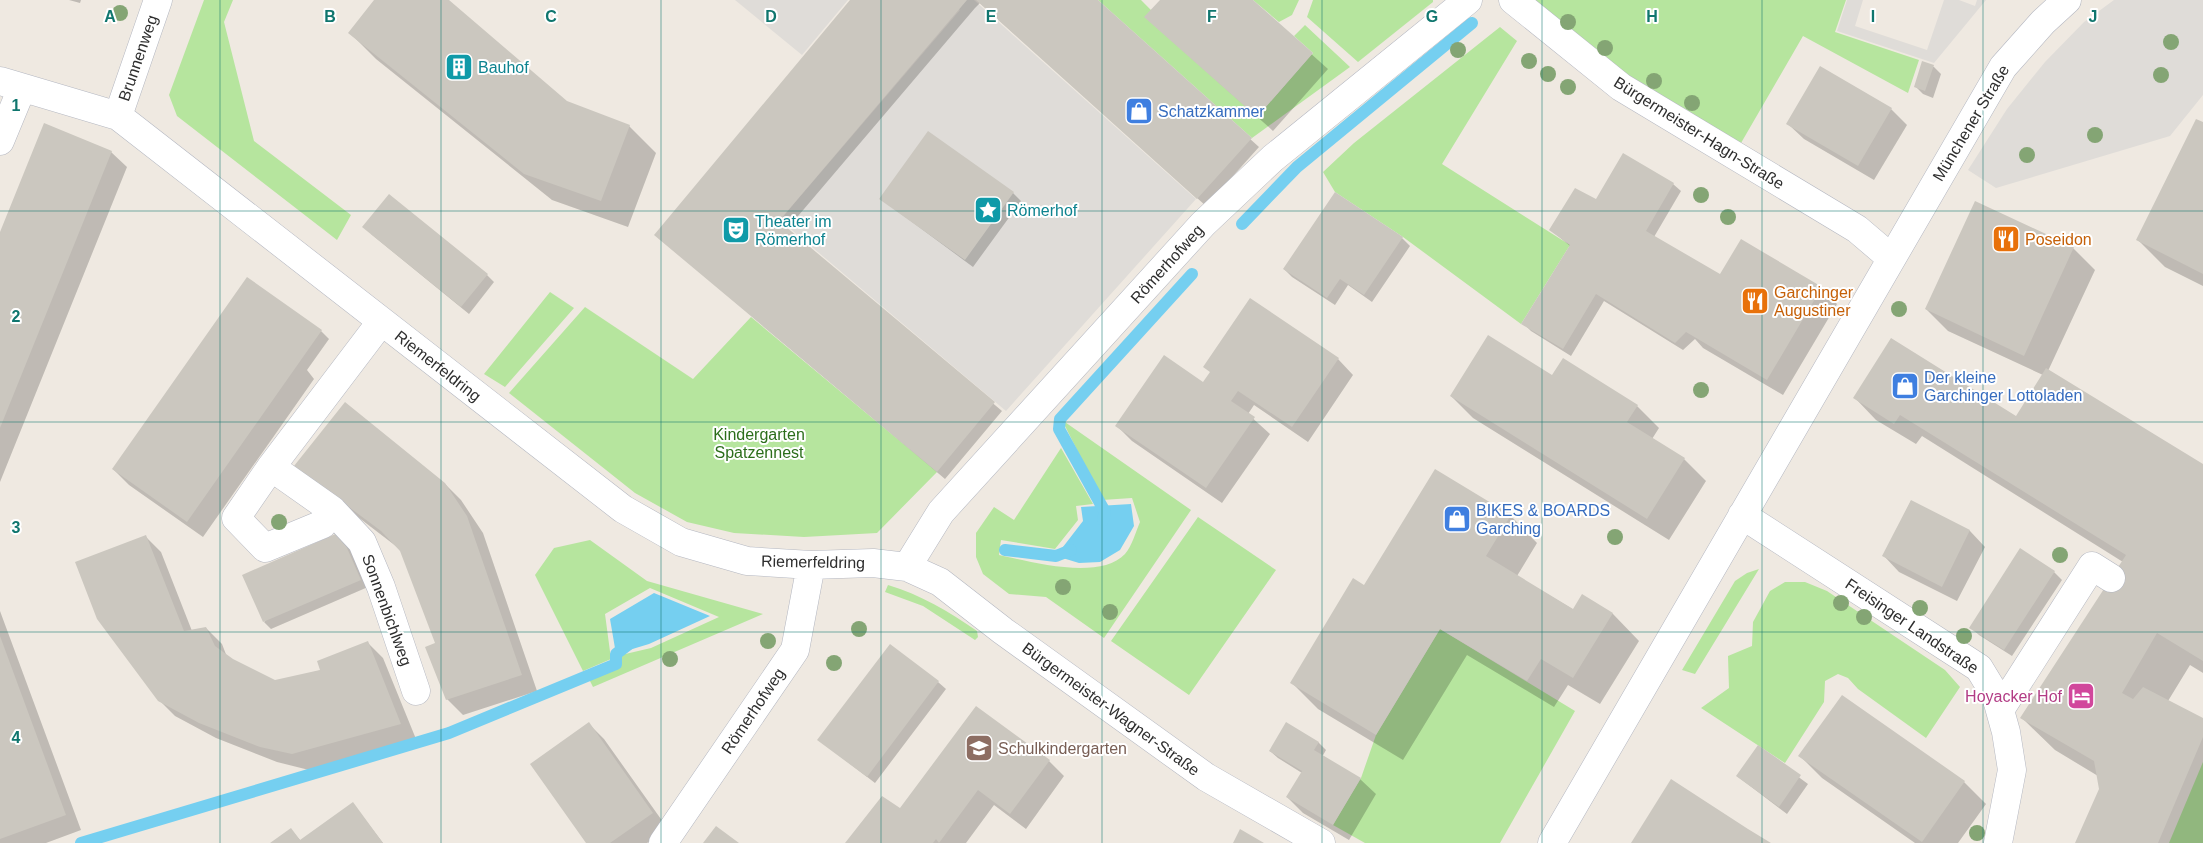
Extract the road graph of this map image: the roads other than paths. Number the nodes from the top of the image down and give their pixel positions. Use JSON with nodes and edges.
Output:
{"nodes":[{"id":1,"x":158,"y":0,"type":"edge"},
{"id":2,"x":1468,"y":0,"type":"edge"},
{"id":3,"x":1512,"y":0,"type":"edge"},
{"id":4,"x":2068,"y":0,"type":"edge"},
{"id":5,"x":11,"y":85,"type":"edge"},
{"id":6,"x":118,"y":116,"type":"junction"},
{"id":7,"x":0,"y":141,"type":"edge"},
{"id":8,"x":1891,"y":258,"type":"junction"},
{"id":9,"x":381,"y":322,"type":"junction"},
{"id":10,"x":271,"y":467,"type":"junction"},
{"id":11,"x":332,"y":510,"type":"junction"},
{"id":12,"x":1742,"y":515,"type":"junction"},
{"id":13,"x":811,"y":565,"type":"junction"},
{"id":14,"x":907,"y":567,"type":"junction"},
{"id":15,"x":2111,"y":578,"type":"dead end"},
{"id":16,"x":416,"y":691,"type":"dead end"},
{"id":17,"x":2000,"y":710,"type":"junction"},
{"id":18,"x":663,"y":843,"type":"edge"},
{"id":19,"x":1321,"y":843,"type":"edge"},
{"id":20,"x":1552,"y":843,"type":"edge"},
{"id":21,"x":1998,"y":843,"type":"edge"}],
"edges":[{"from":1,"to":6,"type":"street","name":"Brunnenweg"},
{"from":2,"to":14,"type":"street","name":"Römerhofweg"},
{"from":3,"to":8,"type":"street","name":"Bürgermeister-Hagn-Straße"},
{"from":4,"to":8,"type":"street","name":"Münchener Straße"},
{"from":5,"to":6,"type":"street","name":"Riemerfeldring"},
{"from":5,"to":7,"type":"street"},
{"from":6,"to":9,"type":"street","name":"Riemerfeldring"},
{"from":8,"to":12,"type":"street"},
{"from":9,"to":10,"type":"street"},
{"from":9,"to":13,"type":"street","name":"Riemerfeldring"},
{"from":10,"to":11,"type":"street","name":"Sonnenbichlweg"},
{"from":10,"to":11,"type":"street"},
{"from":11,"to":16,"type":"street","name":"Sonnenbichlweg"},
{"from":12,"to":17,"type":"street","name":"Freisinger Landstraße"},
{"from":12,"to":20,"type":"street"},
{"from":13,"to":14,"type":"street","name":"Riemerfeldring"},
{"from":13,"to":18,"type":"street","name":"Römerhofweg"},
{"from":14,"to":19,"type":"street","name":"Bürgermeister-Wagner-Straße"},
{"from":15,"to":17,"type":"street"},
{"from":17,"to":21,"type":"street","name":"Freisinger Landstraße"}]}
